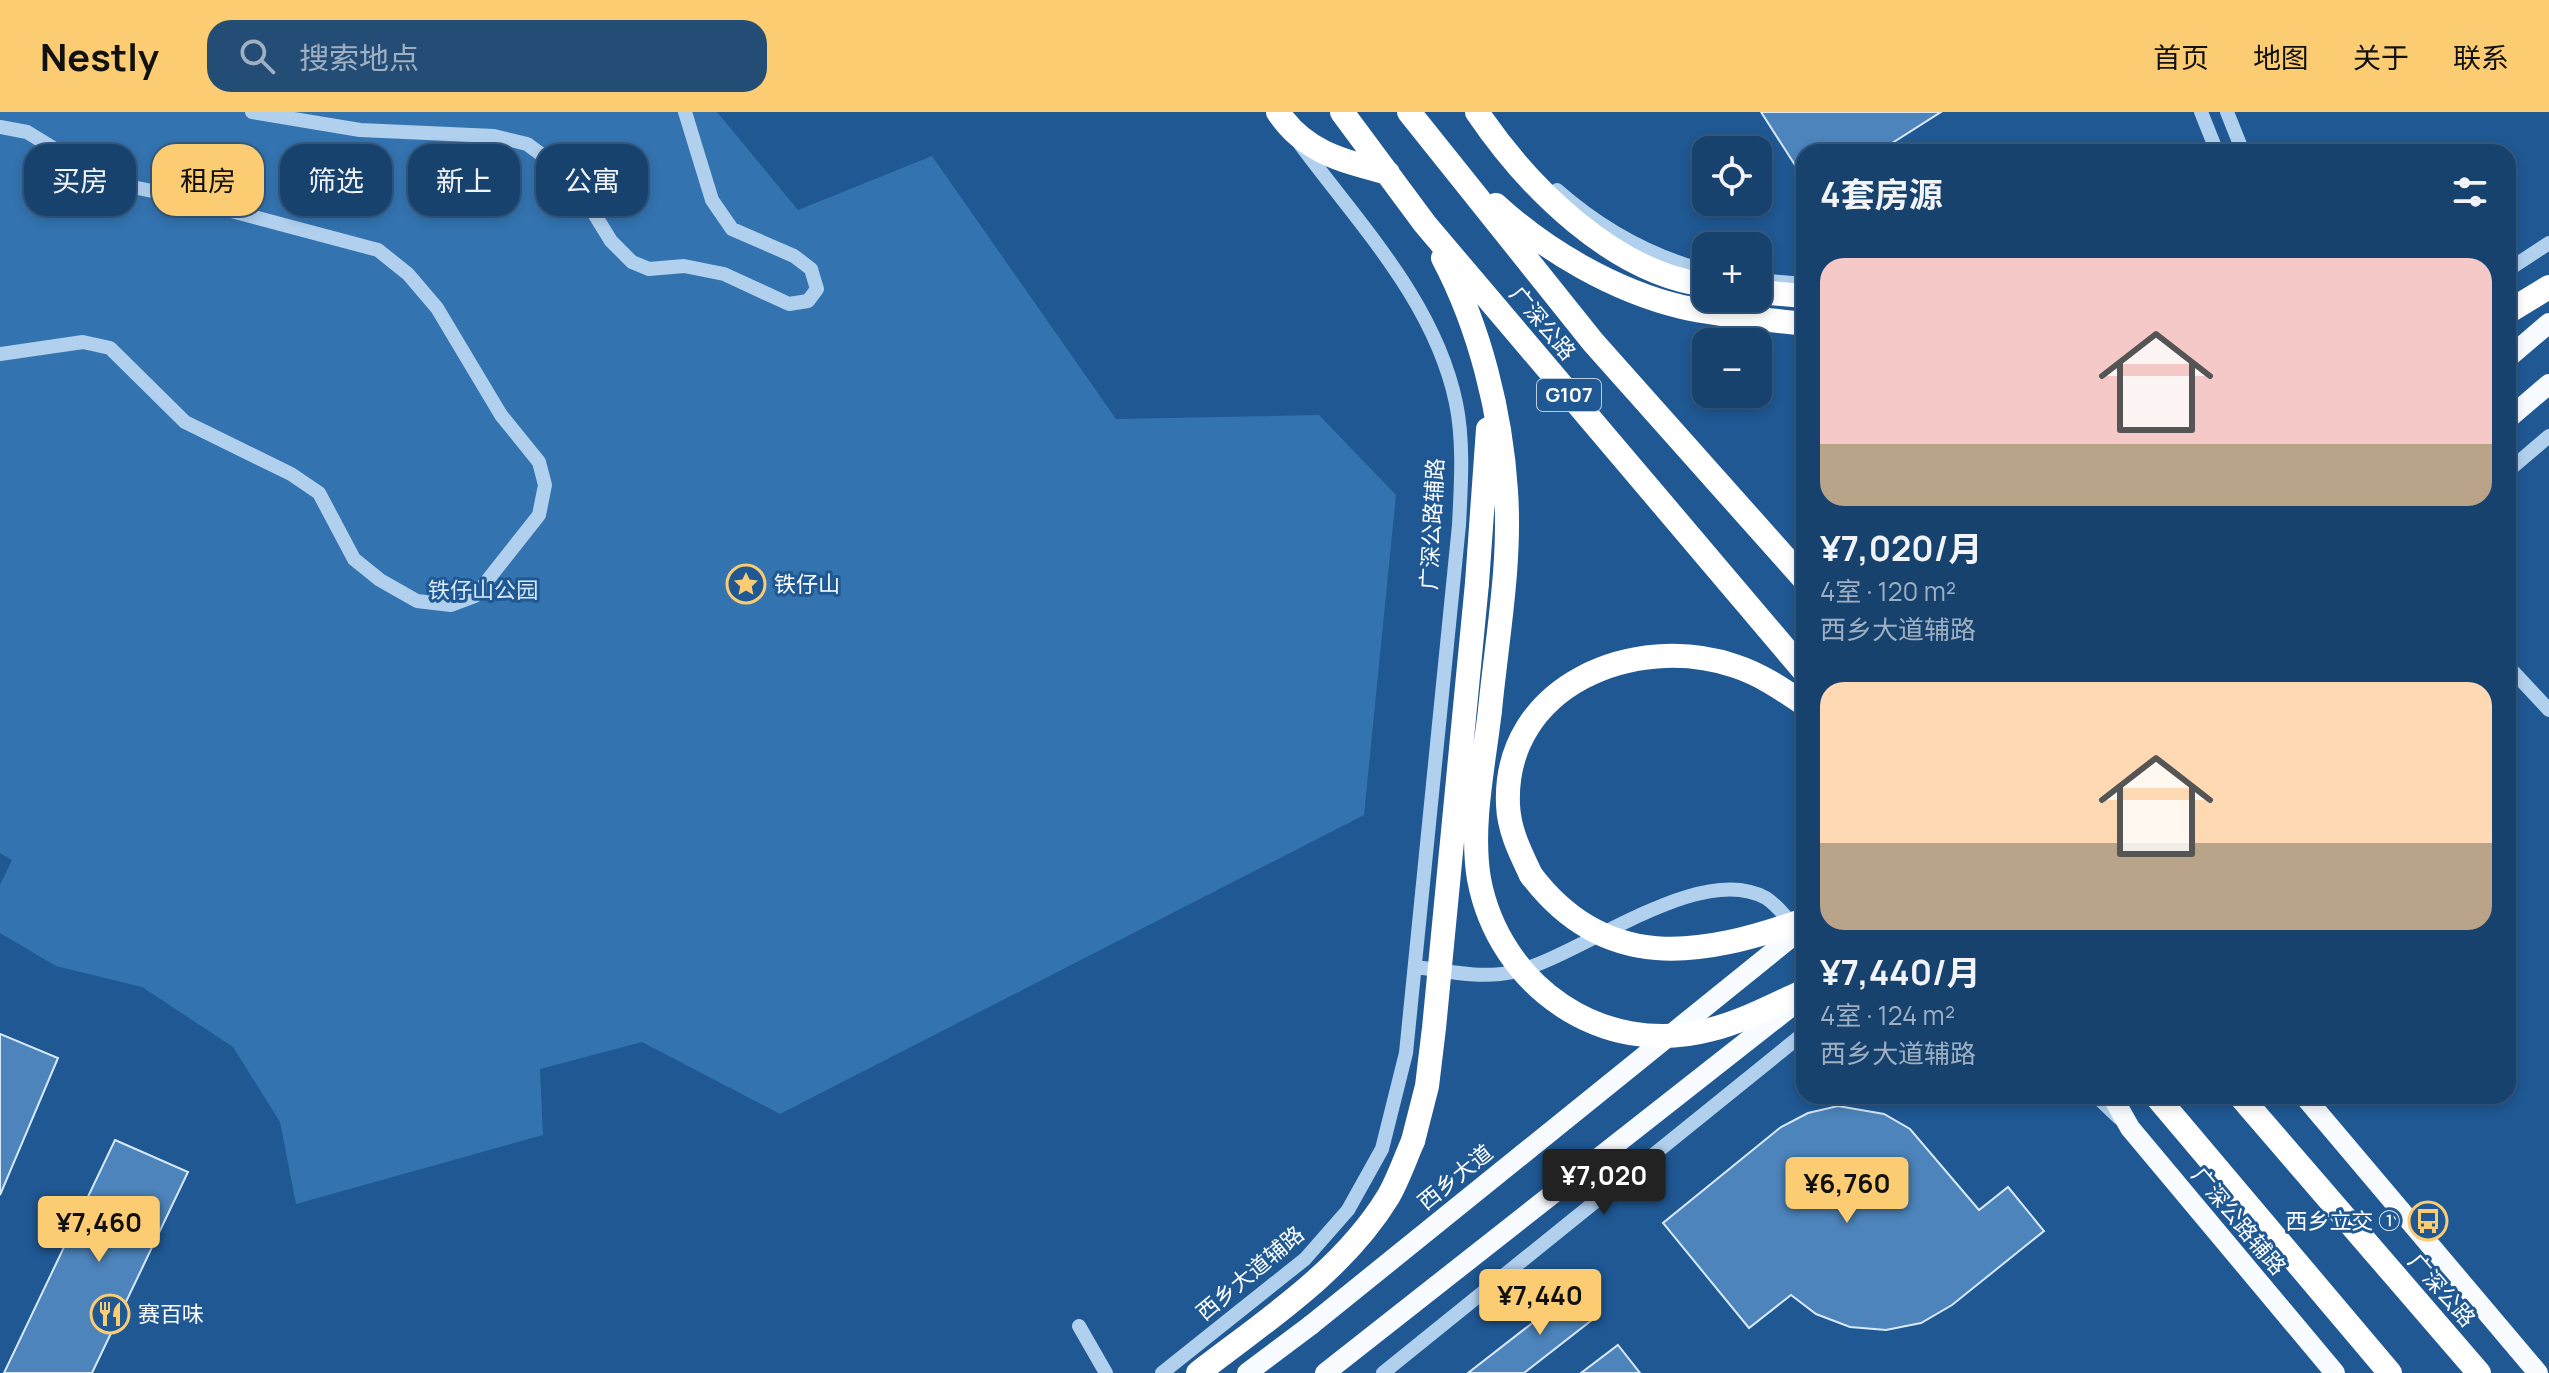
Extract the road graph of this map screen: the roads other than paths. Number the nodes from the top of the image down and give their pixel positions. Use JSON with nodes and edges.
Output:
{"nodes":[{"id":1,"x":252,"y":112,"type":"edge"},
{"id":2,"x":685,"y":112,"type":"edge"},
{"id":3,"x":1342,"y":112,"type":"edge"},
{"id":4,"x":1409,"y":112,"type":"edge"},
{"id":5,"x":1477,"y":112,"type":"edge"},
{"id":6,"x":1489,"y":112,"type":"edge"},
{"id":7,"x":2201,"y":112,"type":"edge"},
{"id":8,"x":2227,"y":112,"type":"edge"},
{"id":9,"x":1284,"y":122,"type":"edge"},
{"id":10,"x":0,"y":127,"type":"edge"},
{"id":11,"x":2214,"y":144,"type":"edge"},
{"id":12,"x":2240,"y":144,"type":"edge"},
{"id":13,"x":1440,"y":154,"type":"junction"},
{"id":14,"x":1388,"y":173,"type":"junction"},
{"id":15,"x":1425,"y":224,"type":"junction"},
{"id":16,"x":2549,"y":243,"type":"edge"},
{"id":17,"x":2516,"y":265,"type":"edge"},
{"id":18,"x":1692,"y":267,"type":"edge"},
{"id":19,"x":1692,"y":280,"type":"edge"},
{"id":20,"x":1796,"y":285,"type":"edge"},
{"id":21,"x":1772,"y":287,"type":"edge"},
{"id":22,"x":2549,"y":287,"type":"edge"},
{"id":23,"x":1772,"y":290,"type":"edge"},
{"id":24,"x":1796,"y":295,"type":"edge"},
{"id":25,"x":2516,"y":307,"type":"edge"},
{"id":26,"x":1796,"y":323,"type":"edge"},
{"id":27,"x":2549,"y":323,"type":"edge"},
{"id":28,"x":2516,"y":351,"type":"edge"},
{"id":29,"x":0,"y":354,"type":"edge"},
{"id":30,"x":2549,"y":384,"type":"edge"},
{"id":31,"x":1491,"y":391,"type":"junction"},
{"id":32,"x":2516,"y":412,"type":"edge"},
{"id":33,"x":2549,"y":436,"type":"edge"},
{"id":34,"x":2516,"y":464,"type":"edge"},
{"id":35,"x":1796,"y":570,"type":"edge"},
{"id":36,"x":1796,"y":662,"type":"edge"},
{"id":37,"x":2516,"y":675,"type":"edge"},
{"id":38,"x":1796,"y":698,"type":"edge"},
{"id":39,"x":2549,"y":710,"type":"edge"},
{"id":40,"x":1796,"y":923,"type":"edge"},
{"id":41,"x":1796,"y":931,"type":"edge"},
{"id":42,"x":1796,"y":933,"type":"edge"},
{"id":43,"x":1415,"y":967,"type":"junction"},
{"id":44,"x":1796,"y":996,"type":"edge"},
{"id":45,"x":1796,"y":999,"type":"edge"},
{"id":46,"x":1796,"y":1039,"type":"edge"},
{"id":47,"x":2104,"y":1104,"type":"edge"},
{"id":48,"x":2116,"y":1104,"type":"edge"},
{"id":49,"x":2163,"y":1104,"type":"edge"},
{"id":50,"x":2247,"y":1104,"type":"edge"},
{"id":51,"x":2311,"y":1104,"type":"edge"},
{"id":52,"x":2130,"y":1128,"type":"junction"},
{"id":53,"x":1079,"y":1326,"type":"dead end"},
{"id":54,"x":1106,"y":1373,"type":"edge"},
{"id":55,"x":1162,"y":1373,"type":"edge"},
{"id":56,"x":1198,"y":1373,"type":"edge"},
{"id":57,"x":1247,"y":1373,"type":"edge"},
{"id":58,"x":1325,"y":1373,"type":"edge"},
{"id":59,"x":1383,"y":1373,"type":"edge"},
{"id":60,"x":2335,"y":1373,"type":"edge"},
{"id":61,"x":2390,"y":1373,"type":"edge"},
{"id":62,"x":2479,"y":1373,"type":"edge"},
{"id":63,"x":2538,"y":1373,"type":"edge"}],
"edges":[{"from":1,"to":2,"type":"street"},
{"from":3,"to":14,"type":"highway","name":"广深公路","number":"G107"},
{"from":4,"to":13,"type":"highway","name":"广深公路","number":"G107"},
{"from":5,"to":19,"type":"highway"},
{"from":6,"to":18,"type":"street"},
{"from":7,"to":11,"type":"street"},
{"from":8,"to":12,"type":"street"},
{"from":9,"to":14,"type":"highway"},
{"from":9,"to":43,"type":"street","name":"广深公路辅路"},
{"from":10,"to":29,"type":"street"},
{"from":13,"to":26,"type":"highway"},
{"from":13,"to":35,"type":"highway","name":"广深公路","number":"G107"},
{"from":14,"to":15,"type":"highway","name":"广深公路","number":"G107"},
{"from":15,"to":31,"type":"highway"},
{"from":15,"to":36,"type":"highway","name":"广深公路","number":"G107"},
{"from":16,"to":17,"type":"street"},
{"from":20,"to":21,"type":"street"},
{"from":22,"to":25,"type":"highway"},
{"from":23,"to":24,"type":"highway"},
{"from":27,"to":28,"type":"main road"},
{"from":30,"to":32,"type":"main road"},
{"from":31,"to":44,"type":"highway","bridge":true},
{"from":31,"to":56,"type":"highway","bridge":true},
{"from":33,"to":34,"type":"street"},
{"from":37,"to":39,"type":"street"},
{"from":38,"to":40,"type":"highway","bridge":true},
{"from":41,"to":43,"type":"street"},
{"from":42,"to":57,"type":"main road","name":"西乡大道","bridge":true},
{"from":43,"to":55,"type":"street","name":"西乡大道辅路"},
{"from":45,"to":58,"type":"main road"},
{"from":46,"to":59,"type":"street"},
{"from":47,"to":52,"type":"street"},
{"from":48,"to":52,"type":"main road","name":"广深公路辅路"},
{"from":49,"to":61,"type":"highway"},
{"from":50,"to":62,"type":"highway","name":"广深公路"},
{"from":51,"to":63,"type":"main road"},
{"from":52,"to":60,"type":"main road","name":"广深公路辅路"},
{"from":53,"to":54,"type":"street"}]}
